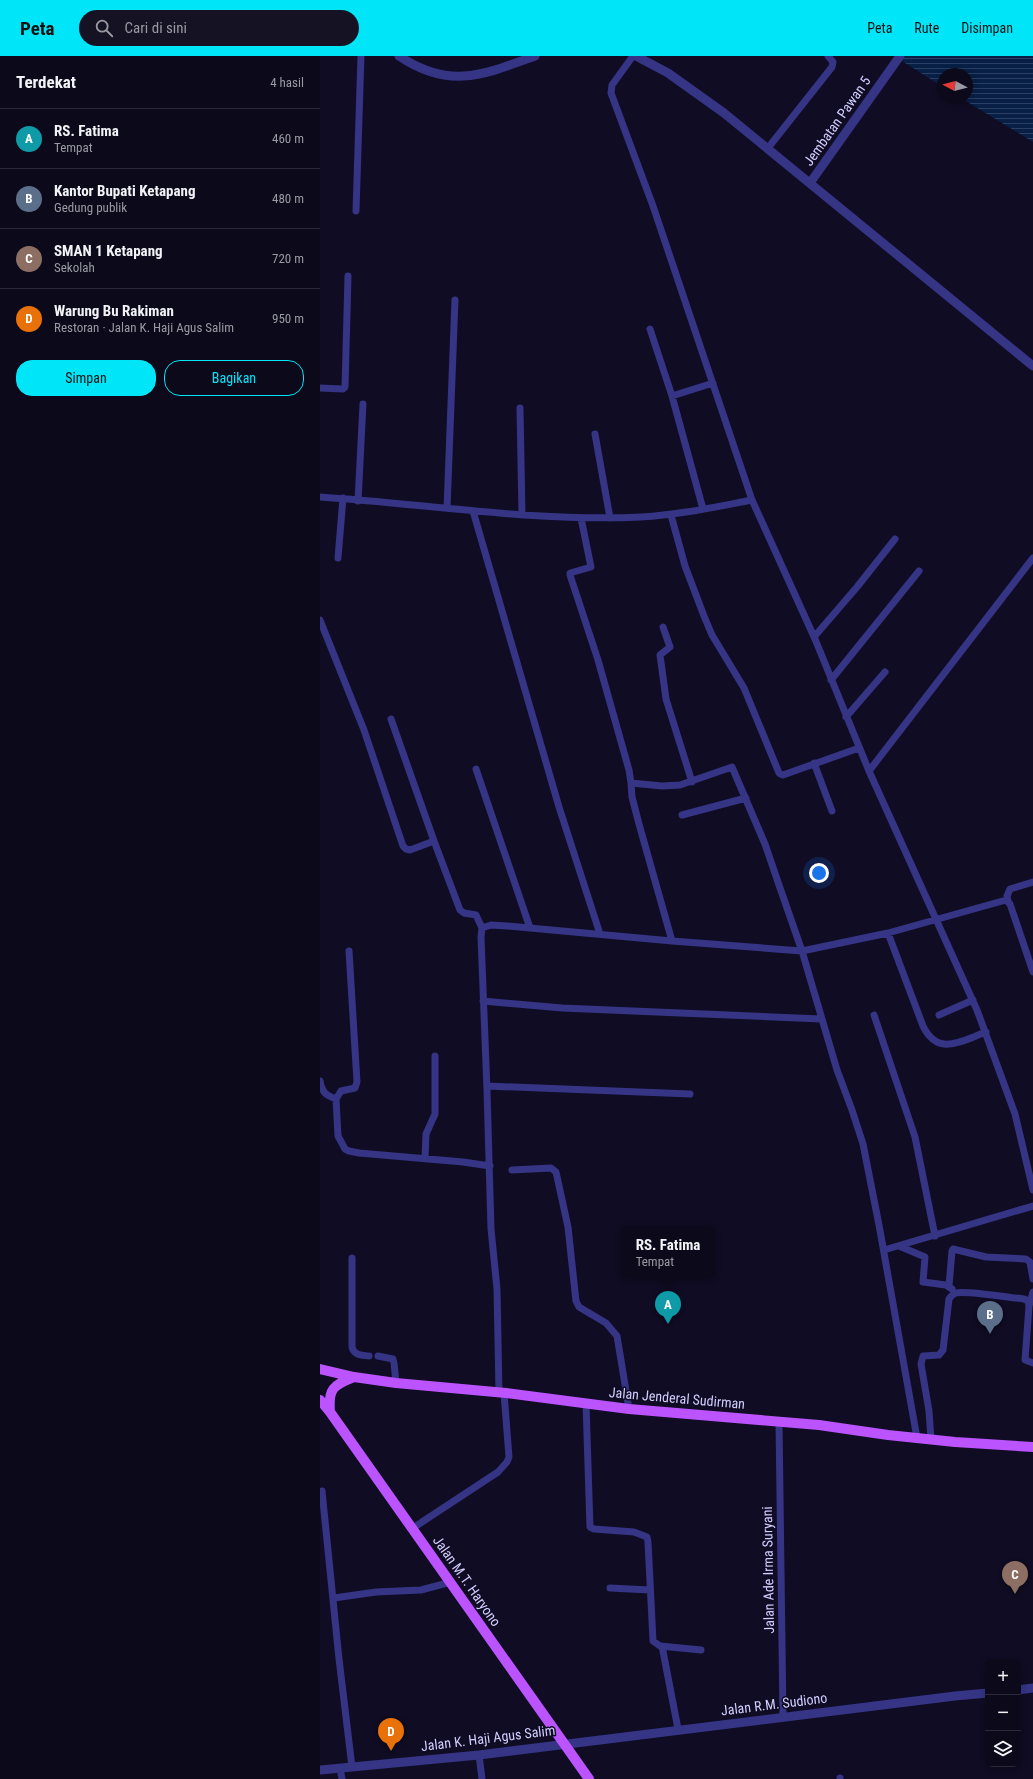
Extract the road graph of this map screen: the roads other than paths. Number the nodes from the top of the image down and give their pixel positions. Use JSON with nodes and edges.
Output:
{"nodes":[{"id":1,"x":361,"y":56,"type":"edge"},
{"id":2,"x":399,"y":56,"type":"edge"},
{"id":3,"x":535,"y":56,"type":"edge"},
{"id":4,"x":633,"y":56,"type":"edge"},
{"id":5,"x":636,"y":56,"type":"edge"},
{"id":6,"x":828,"y":56,"type":"edge"},
{"id":7,"x":900,"y":56,"type":"edge"},
{"id":8,"x":768,"y":148,"type":"junction"},
{"id":9,"x":810,"y":183,"type":"junction"},
{"id":10,"x":356,"y":211,"type":"dead end"},
{"id":11,"x":348,"y":276,"type":"dead end"},
{"id":12,"x":455,"y":300,"type":"dead end"},
{"id":13,"x":650,"y":328,"type":"dead end"},
{"id":14,"x":1033,"y":366,"type":"edge"},
{"id":15,"x":713,"y":383,"type":"junction"},
{"id":16,"x":320,"y":388,"type":"edge"},
{"id":17,"x":672,"y":396,"type":"junction"},
{"id":18,"x":363,"y":404,"type":"dead end"},
{"id":19,"x":520,"y":408,"type":"dead end"},
{"id":20,"x":594,"y":434,"type":"dead end"},
{"id":21,"x":320,"y":497,"type":"edge"},
{"id":22,"x":343,"y":498,"type":"junction"},
{"id":23,"x":752,"y":500,"type":"junction"},
{"id":24,"x":358,"y":501,"type":"junction"},
{"id":25,"x":447,"y":508,"type":"junction"},
{"id":26,"x":703,"y":509,"type":"junction"},
{"id":27,"x":473,"y":511,"type":"junction"},
{"id":28,"x":522,"y":515,"type":"junction"},
{"id":29,"x":671,"y":515,"type":"junction"},
{"id":30,"x":581,"y":518,"type":"junction"},
{"id":31,"x":610,"y":518,"type":"junction"},
{"id":32,"x":895,"y":539,"type":"dead end"},
{"id":33,"x":338,"y":558,"type":"dead end"},
{"id":34,"x":1033,"y":558,"type":"edge"},
{"id":35,"x":919,"y":571,"type":"dead end"},
{"id":36,"x":320,"y":620,"type":"edge"},
{"id":37,"x":663,"y":627,"type":"dead end"},
{"id":38,"x":814,"y":637,"type":"junction"},
{"id":39,"x":885,"y":672,"type":"dead end"},
{"id":40,"x":831,"y":680,"type":"junction"},
{"id":41,"x":846,"y":717,"type":"junction"},
{"id":42,"x":391,"y":719,"type":"dead end"},
{"id":43,"x":859,"y":748,"type":"junction"},
{"id":44,"x":814,"y":763,"type":"junction"},
{"id":45,"x":476,"y":769,"type":"dead end"},
{"id":46,"x":869,"y":771,"type":"junction"},
{"id":47,"x":692,"y":782,"type":"junction"},
{"id":48,"x":630,"y":783,"type":"junction"},
{"id":49,"x":746,"y":798,"type":"junction"},
{"id":50,"x":832,"y":811,"type":"dead end"},
{"id":51,"x":682,"y":815,"type":"dead end"},
{"id":52,"x":434,"y":841,"type":"junction"},
{"id":53,"x":1033,"y":882,"type":"edge"},
{"id":54,"x":1008,"y":901,"type":"junction"},
{"id":55,"x":935,"y":919,"type":"junction"},
{"id":56,"x":482,"y":928,"type":"junction"},
{"id":57,"x":530,"y":928,"type":"junction"},
{"id":58,"x":888,"y":933,"type":"junction"},
{"id":59,"x":600,"y":934,"type":"junction"},
{"id":60,"x":672,"y":941,"type":"junction"},
{"id":61,"x":349,"y":951,"type":"dead end"},
{"id":62,"x":802,"y":951,"type":"junction"},
{"id":63,"x":1033,"y":972,"type":"edge"},
{"id":64,"x":973,"y":1000,"type":"junction"},
{"id":65,"x":483,"y":1001,"type":"junction"},
{"id":66,"x":874,"y":1015,"type":"dead end"},
{"id":67,"x":939,"y":1016,"type":"dead end"},
{"id":68,"x":821,"y":1019,"type":"junction"},
{"id":69,"x":986,"y":1032,"type":"junction"},
{"id":70,"x":434,"y":1056,"type":"dead end"},
{"id":71,"x":320,"y":1081,"type":"edge"},
{"id":72,"x":487,"y":1086,"type":"junction"},
{"id":73,"x":690,"y":1094,"type":"dead end"},
{"id":74,"x":336,"y":1099,"type":"junction"},
{"id":75,"x":1030,"y":1157,"type":"edge"},
{"id":76,"x":425,"y":1158,"type":"junction"},
{"id":77,"x":490,"y":1166,"type":"junction"},
{"id":78,"x":512,"y":1170,"type":"dead end"},
{"id":79,"x":1033,"y":1190,"type":"edge"},
{"id":80,"x":1033,"y":1206,"type":"edge"},
{"id":81,"x":935,"y":1236,"type":"junction"},
{"id":82,"x":899,"y":1246,"type":"junction"},
{"id":83,"x":884,"y":1250,"type":"junction"},
{"id":84,"x":352,"y":1258,"type":"dead end"},
{"id":85,"x":1033,"y":1279,"type":"edge"},
{"id":86,"x":949,"y":1286,"type":"junction"},
{"id":87,"x":957,"y":1292,"type":"junction"},
{"id":88,"x":1033,"y":1292,"type":"edge"},
{"id":89,"x":1029,"y":1306,"type":"junction"},
{"id":90,"x":369,"y":1356,"type":"dead end"},
{"id":91,"x":378,"y":1356,"type":"dead end"},
{"id":92,"x":1033,"y":1363,"type":"edge"},
{"id":93,"x":320,"y":1369,"type":"edge"},
{"id":94,"x":354,"y":1377,"type":"junction"},
{"id":95,"x":396,"y":1383,"type":"junction"},
{"id":96,"x":501,"y":1393,"type":"junction"},
{"id":97,"x":320,"y":1400,"type":"edge"},
{"id":98,"x":586,"y":1404,"type":"junction"},
{"id":99,"x":628,"y":1409,"type":"junction"},
{"id":100,"x":330,"y":1412,"type":"junction"},
{"id":101,"x":779,"y":1422,"type":"junction"},
{"id":102,"x":917,"y":1438,"type":"junction"},
{"id":103,"x":931,"y":1440,"type":"junction"},
{"id":104,"x":1033,"y":1447,"type":"edge"},
{"id":105,"x":322,"y":1491,"type":"dead end"},
{"id":106,"x":322,"y":1500,"type":"edge"},
{"id":107,"x":413,"y":1528,"type":"junction"},
{"id":108,"x":451,"y":1582,"type":"junction"},
{"id":109,"x":610,"y":1588,"type":"dead end"},
{"id":110,"x":650,"y":1590,"type":"junction"},
{"id":111,"x":334,"y":1598,"type":"junction"},
{"id":112,"x":662,"y":1646,"type":"junction"},
{"id":113,"x":701,"y":1650,"type":"dead end"},
{"id":114,"x":1033,"y":1688,"type":"edge"},
{"id":115,"x":1021,"y":1690,"type":"edge"},
{"id":116,"x":985,"y":1694,"type":"edge"},
{"id":117,"x":783,"y":1718,"type":"junction"},
{"id":118,"x":678,"y":1729,"type":"junction"},
{"id":119,"x":564,"y":1743,"type":"junction"},
{"id":120,"x":479,"y":1755,"type":"junction"},
{"id":121,"x":352,"y":1767,"type":"junction"},
{"id":122,"x":340,"y":1768,"type":"junction"},
{"id":123,"x":320,"y":1770,"type":"edge"},
{"id":124,"x":342,"y":1779,"type":"edge"},
{"id":125,"x":482,"y":1779,"type":"edge"},
{"id":126,"x":589,"y":1779,"type":"edge"}],
"edges":[{"from":1,"to":10,"type":"street"},
{"from":2,"to":3,"type":"street"},
{"from":4,"to":15,"type":"street"},
{"from":5,"to":8,"type":"street"},
{"from":6,"to":8,"type":"street"},
{"from":7,"to":9,"type":"street","name":"Jembatan Pawan 5"},
{"from":8,"to":9,"type":"street"},
{"from":9,"to":14,"type":"street"},
{"from":11,"to":16,"type":"street"},
{"from":12,"to":25,"type":"street"},
{"from":13,"to":17,"type":"street"},
{"from":15,"to":17,"type":"street"},
{"from":15,"to":23,"type":"street"},
{"from":17,"to":26,"type":"street"},
{"from":18,"to":24,"type":"street"},
{"from":19,"to":28,"type":"street"},
{"from":20,"to":31,"type":"street"},
{"from":21,"to":22,"type":"street"},
{"from":22,"to":24,"type":"street"},
{"from":22,"to":33,"type":"street"},
{"from":23,"to":26,"type":"street"},
{"from":23,"to":38,"type":"street"},
{"from":24,"to":25,"type":"street"},
{"from":25,"to":27,"type":"street"},
{"from":26,"to":29,"type":"street"},
{"from":27,"to":28,"type":"street"},
{"from":27,"to":59,"type":"street"},
{"from":28,"to":30,"type":"street"},
{"from":29,"to":31,"type":"street"},
{"from":29,"to":44,"type":"street"},
{"from":30,"to":31,"type":"street"},
{"from":30,"to":48,"type":"street"},
{"from":32,"to":38,"type":"street"},
{"from":34,"to":46,"type":"street"},
{"from":35,"to":40,"type":"street"},
{"from":36,"to":52,"type":"street"},
{"from":37,"to":47,"type":"street"},
{"from":38,"to":40,"type":"street"},
{"from":39,"to":41,"type":"street"},
{"from":40,"to":41,"type":"street"},
{"from":41,"to":43,"type":"street"},
{"from":42,"to":52,"type":"street"},
{"from":43,"to":44,"type":"street"},
{"from":43,"to":46,"type":"street"},
{"from":44,"to":50,"type":"street"},
{"from":45,"to":57,"type":"street"},
{"from":46,"to":55,"type":"street"},
{"from":47,"to":48,"type":"street"},
{"from":47,"to":49,"type":"street"},
{"from":48,"to":60,"type":"street"},
{"from":49,"to":51,"type":"street"},
{"from":49,"to":62,"type":"street"},
{"from":52,"to":56,"type":"street"},
{"from":53,"to":54,"type":"street"},
{"from":54,"to":55,"type":"street"},
{"from":54,"to":63,"type":"street"},
{"from":55,"to":58,"type":"street"},
{"from":55,"to":64,"type":"street"},
{"from":56,"to":57,"type":"street"},
{"from":56,"to":65,"type":"street"},
{"from":57,"to":59,"type":"street"},
{"from":58,"to":62,"type":"street"},
{"from":58,"to":69,"type":"street"},
{"from":59,"to":60,"type":"street"},
{"from":60,"to":62,"type":"street"},
{"from":61,"to":74,"type":"street"},
{"from":62,"to":68,"type":"street"},
{"from":64,"to":67,"type":"street"},
{"from":64,"to":69,"type":"street"},
{"from":65,"to":68,"type":"street"},
{"from":65,"to":72,"type":"street"},
{"from":66,"to":81,"type":"street"},
{"from":68,"to":83,"type":"street"},
{"from":69,"to":75,"type":"street"},
{"from":70,"to":76,"type":"street"},
{"from":71,"to":74,"type":"street"},
{"from":72,"to":73,"type":"street"},
{"from":72,"to":77,"type":"street"},
{"from":74,"to":76,"type":"street"},
{"from":75,"to":79,"type":"street"},
{"from":76,"to":77,"type":"street"},
{"from":77,"to":96,"type":"street"},
{"from":78,"to":99,"type":"street"},
{"from":80,"to":81,"type":"street"},
{"from":81,"to":82,"type":"street"},
{"from":82,"to":83,"type":"street"},
{"from":82,"to":86,"type":"street"},
{"from":83,"to":102,"type":"street"},
{"from":84,"to":90,"type":"street"},
{"from":85,"to":86,"type":"street"},
{"from":86,"to":87,"type":"street"},
{"from":87,"to":89,"type":"street"},
{"from":87,"to":103,"type":"street"},
{"from":88,"to":89,"type":"street"},
{"from":89,"to":92,"type":"street"},
{"from":91,"to":95,"type":"street"},
{"from":93,"to":94,"type":"main road","name":"Jalan Jenderal Sudirman"},
{"from":94,"to":95,"type":"main road","name":"Jalan Jenderal Sudirman"},
{"from":94,"to":100,"type":"main road"},
{"from":95,"to":96,"type":"main road","name":"Jalan Jenderal Sudirman"},
{"from":96,"to":98,"type":"main road","name":"Jalan Jenderal Sudirman"},
{"from":96,"to":107,"type":"street"},
{"from":97,"to":100,"type":"main road","name":"Jalan M.T. Haryono"},
{"from":98,"to":99,"type":"main road","name":"Jalan Jenderal Sudirman"},
{"from":98,"to":110,"type":"street"},
{"from":99,"to":101,"type":"main road","name":"Jalan Jenderal Sudirman"},
{"from":100,"to":107,"type":"main road","name":"Jalan M.T. Haryono"},
{"from":101,"to":102,"type":"main road","name":"Jalan Jenderal Sudirman"},
{"from":101,"to":117,"type":"street","name":"Jalan Ade Irma Suryani"},
{"from":102,"to":103,"type":"main road","name":"Jalan Jenderal Sudirman"},
{"from":103,"to":104,"type":"main road","name":"Jalan Jenderal Sudirman"},
{"from":105,"to":106,"type":"street"},
{"from":106,"to":111,"type":"street"},
{"from":107,"to":108,"type":"main road","name":"Jalan M.T. Haryono"},
{"from":108,"to":111,"type":"street"},
{"from":108,"to":119,"type":"main road","name":"Jalan M.T. Haryono"},
{"from":109,"to":110,"type":"street"},
{"from":110,"to":112,"type":"street"},
{"from":111,"to":121,"type":"street"},
{"from":112,"to":113,"type":"street"},
{"from":112,"to":118,"type":"street"},
{"from":114,"to":115,"type":"street"},
{"from":116,"to":117,"type":"street","name":"Jalan R.M. Sudiono"},
{"from":117,"to":118,"type":"street","name":"Jalan R.M. Sudiono"},
{"from":118,"to":119,"type":"street","name":"Jalan R.M. Sudiono"},
{"from":119,"to":120,"type":"street","name":"Jalan K. Haji Agus Salim"},
{"from":119,"to":126,"type":"main road","name":"Jalan M.T. Haryono"},
{"from":120,"to":121,"type":"street","name":"Jalan K. Haji Agus Salim"},
{"from":120,"to":125,"type":"street"},
{"from":121,"to":122,"type":"street","name":"Jalan K. Haji Agus Salim"},
{"from":122,"to":123,"type":"street","name":"Jalan K. Haji Agus Salim"},
{"from":122,"to":124,"type":"street"}]}
